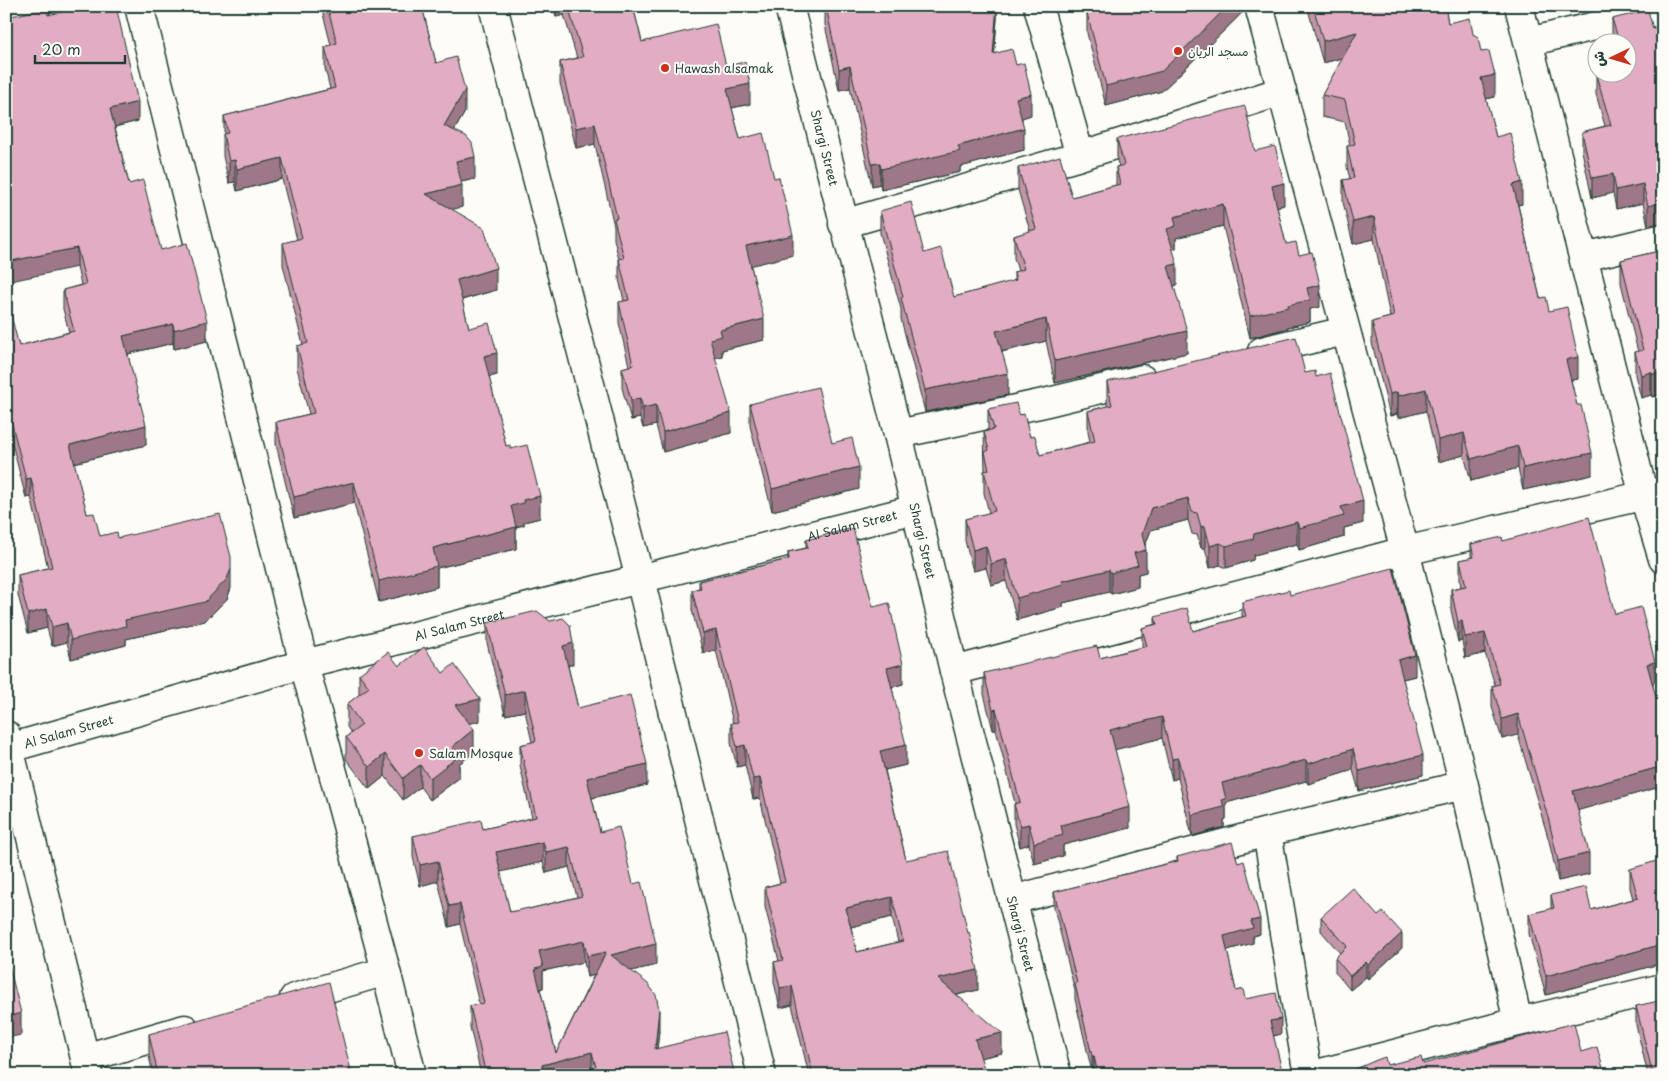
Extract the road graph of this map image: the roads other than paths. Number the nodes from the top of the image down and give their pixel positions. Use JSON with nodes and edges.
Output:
{"nodes":[{"id":1,"x":37,"y":6,"type":"edge"},
{"id":2,"x":138,"y":6,"type":"edge"},
{"id":3,"x":493,"y":6,"type":"edge"},
{"id":4,"x":789,"y":6,"type":"edge"},
{"id":5,"x":1038,"y":6,"type":"edge"},
{"id":6,"x":1259,"y":6,"type":"edge"},
{"id":7,"x":1519,"y":6,"type":"edge"},
{"id":8,"x":1663,"y":10,"type":"edge"},
{"id":9,"x":6,"y":14,"type":"edge"},
{"id":10,"x":1528,"y":42,"type":"junction"},
{"id":11,"x":1282,"y":92,"type":"junction"},
{"id":12,"x":1080,"y":156,"type":"junction"},
{"id":13,"x":843,"y":224,"type":"junction"},
{"id":14,"x":1663,"y":238,"type":"edge"},
{"id":15,"x":1584,"y":257,"type":"junction"},
{"id":16,"x":1345,"y":331,"type":"junction"},
{"id":17,"x":1239,"y":356,"type":"edge"},
{"id":18,"x":1162,"y":374,"type":"edge"},
{"id":19,"x":898,"y":434,"type":"junction"},
{"id":20,"x":1653,"y":493,"type":"edge"},
{"id":21,"x":916,"y":509,"type":"junction"},
{"id":22,"x":1405,"y":551,"type":"junction"},
{"id":23,"x":1663,"y":559,"type":"edge"},
{"id":24,"x":640,"y":580,"type":"junction"},
{"id":25,"x":304,"y":664,"type":"junction"},
{"id":26,"x":954,"y":671,"type":"junction"},
{"id":27,"x":7,"y":744,"type":"edge"},
{"id":28,"x":1464,"y":785,"type":"junction"},
{"id":29,"x":1267,"y":832,"type":"junction"},
{"id":30,"x":1013,"y":900,"type":"junction"},
{"id":31,"x":386,"y":971,"type":"junction"},
{"id":32,"x":1663,"y":988,"type":"edge"},
{"id":33,"x":273,"y":1004,"type":"edge"},
{"id":34,"x":207,"y":1022,"type":"edge"},
{"id":35,"x":1518,"y":1022,"type":"junction"},
{"id":36,"x":87,"y":1066,"type":"edge"},
{"id":37,"x":412,"y":1075,"type":"edge"},
{"id":38,"x":762,"y":1075,"type":"edge"},
{"id":39,"x":1056,"y":1075,"type":"edge"},
{"id":40,"x":1308,"y":1075,"type":"edge"},
{"id":41,"x":1313,"y":1075,"type":"edge"}],
"edges":[{"from":1,"to":9,"type":"street"},
{"from":2,"to":25,"type":"street"},
{"from":3,"to":24,"type":"street"},
{"from":4,"to":13,"type":"street","name":"Shargi Street"},
{"from":5,"to":12,"type":"street"},
{"from":6,"to":11,"type":"street"},
{"from":7,"to":10,"type":"street"},
{"from":8,"to":10,"type":"street"},
{"from":10,"to":15,"type":"street"},
{"from":11,"to":12,"type":"street"},
{"from":11,"to":16,"type":"street"},
{"from":12,"to":13,"type":"street"},
{"from":13,"to":19,"type":"street","name":"Shargi Street"},
{"from":14,"to":15,"type":"street"},
{"from":15,"to":20,"type":"street"},
{"from":16,"to":17,"type":"street"},
{"from":16,"to":22,"type":"street"},
{"from":18,"to":19,"type":"street"},
{"from":19,"to":21,"type":"street","name":"Shargi Street"},
{"from":20,"to":22,"type":"street"},
{"from":20,"to":23,"type":"street"},
{"from":21,"to":24,"type":"street","name":"Al Salam Street"},
{"from":21,"to":26,"type":"street","name":"Shargi Street"},
{"from":22,"to":26,"type":"street"},
{"from":22,"to":28,"type":"street"},
{"from":24,"to":25,"type":"street","name":"Al Salam Street"},
{"from":24,"to":38,"type":"street"},
{"from":25,"to":27,"type":"street","name":"Al Salam Street"},
{"from":25,"to":31,"type":"street"},
{"from":26,"to":30,"type":"street","name":"Shargi Street"},
{"from":27,"to":36,"type":"street"},
{"from":28,"to":29,"type":"street"},
{"from":28,"to":35,"type":"street"},
{"from":29,"to":30,"type":"street"},
{"from":29,"to":40,"type":"street"},
{"from":30,"to":39,"type":"street","name":"Shargi Street"},
{"from":31,"to":33,"type":"street"},
{"from":31,"to":37,"type":"street"},
{"from":32,"to":35,"type":"street"},
{"from":34,"to":36,"type":"street"},
{"from":35,"to":41,"type":"street"}]}
